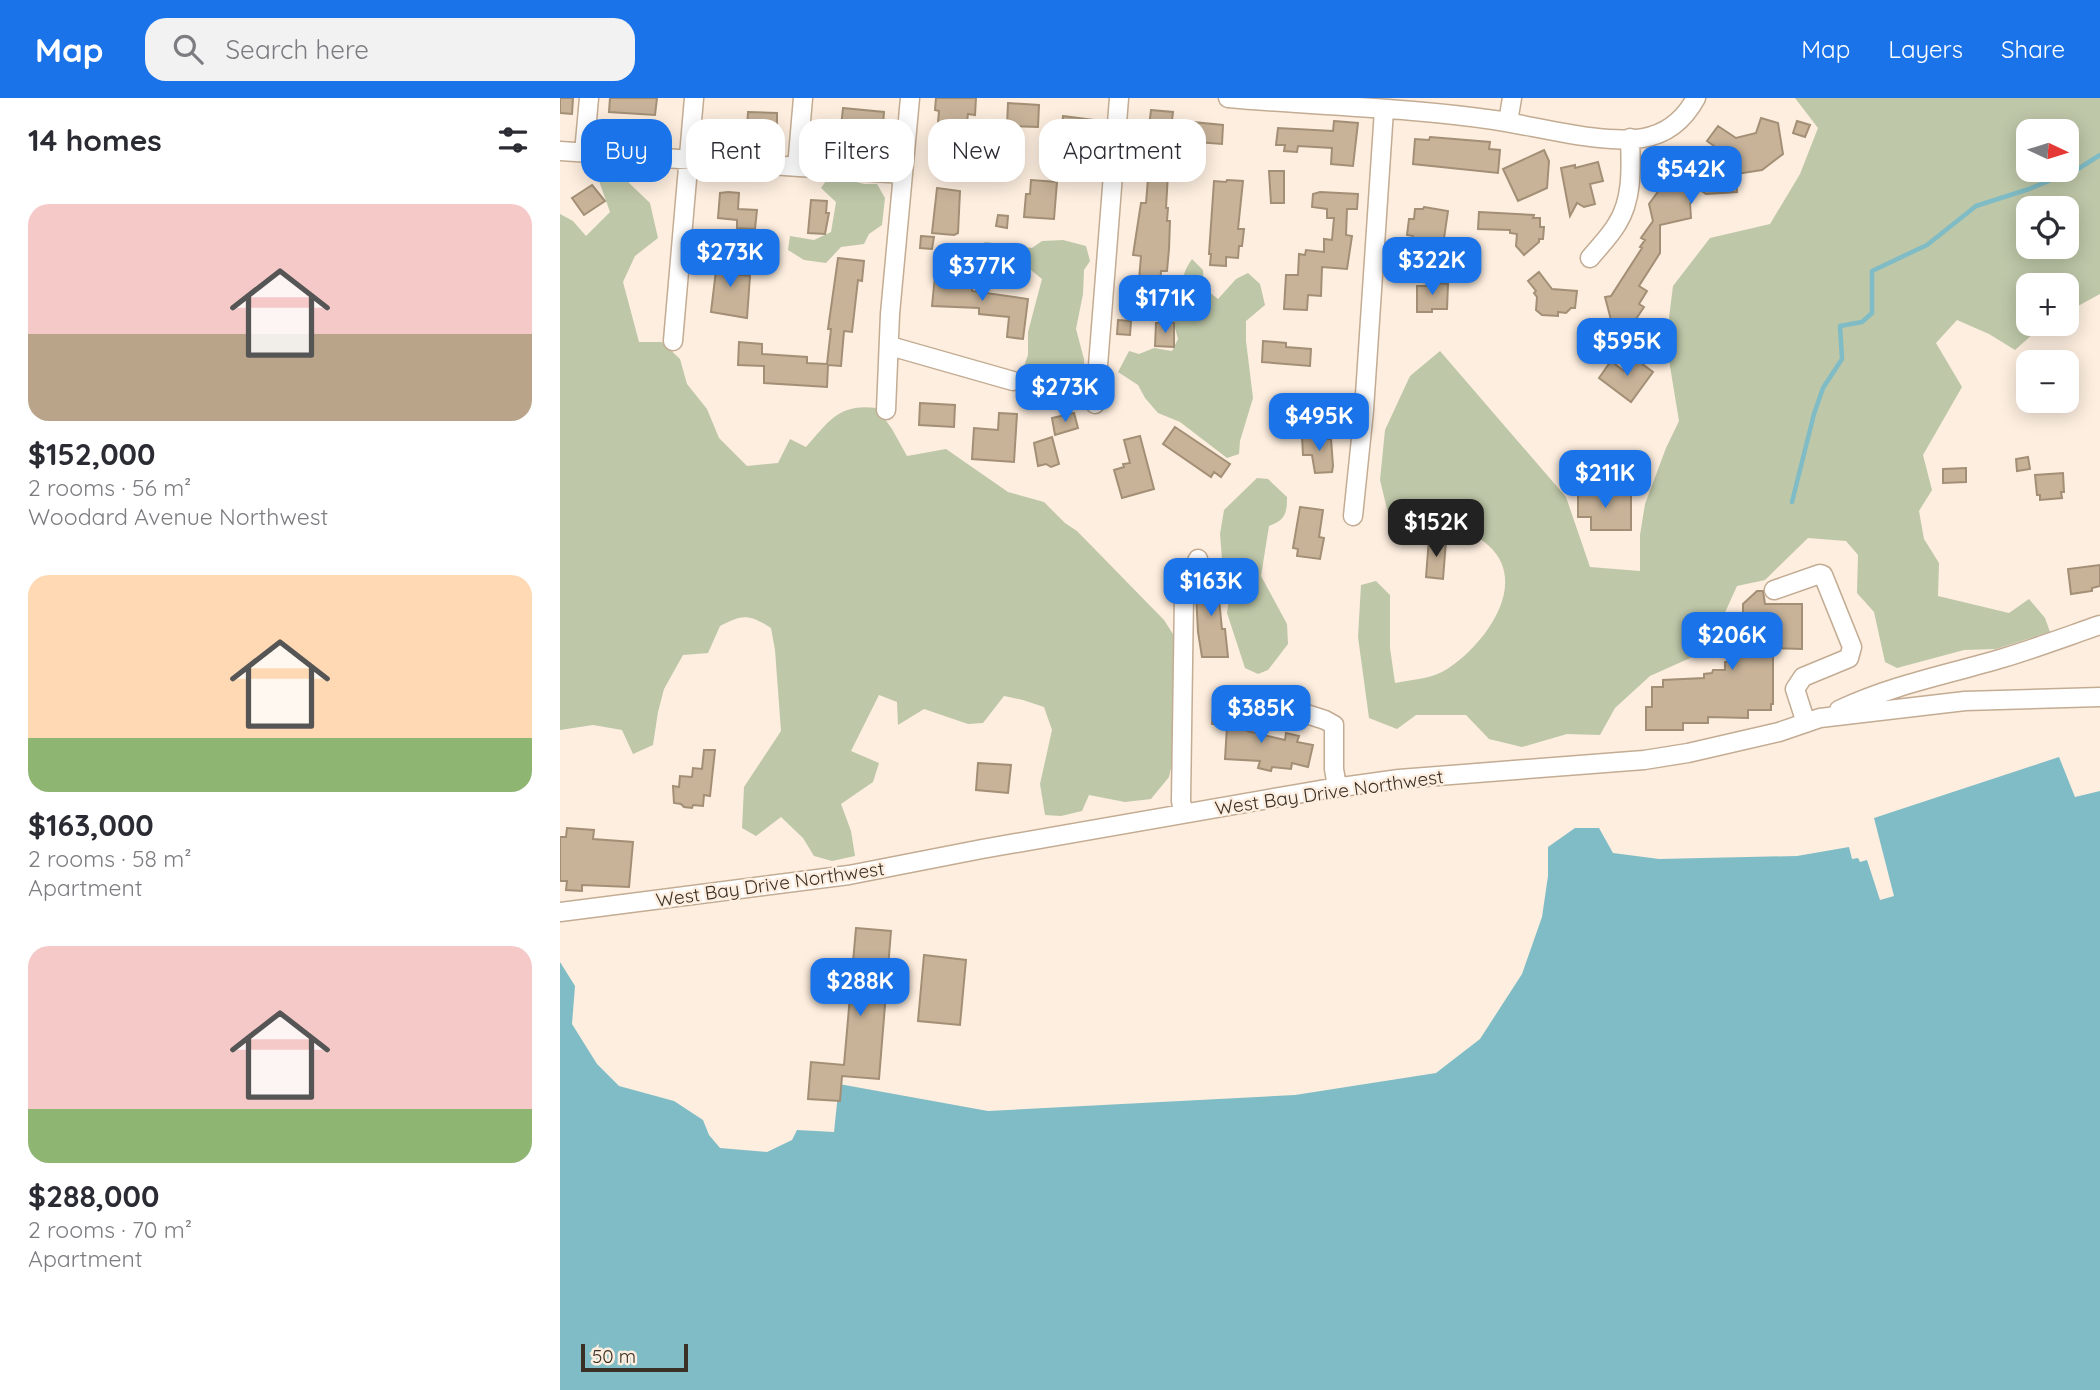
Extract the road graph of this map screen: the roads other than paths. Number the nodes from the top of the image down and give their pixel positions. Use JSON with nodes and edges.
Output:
{"nodes":[{"id":1,"x":589,"y":98,"type":"edge"},
{"id":2,"x":694,"y":98,"type":"edge"},
{"id":3,"x":803,"y":98,"type":"edge"},
{"id":4,"x":910,"y":98,"type":"edge"},
{"id":5,"x":1119,"y":98,"type":"edge"},
{"id":6,"x":1228,"y":98,"type":"edge"},
{"id":7,"x":1512,"y":98,"type":"edge"},
{"id":8,"x":1696,"y":98,"type":"edge"},
{"id":9,"x":1316,"y":102,"type":"edge"},
{"id":10,"x":1384,"y":110,"type":"junction"},
{"id":11,"x":587,"y":119,"type":"edge"},
{"id":12,"x":693,"y":119,"type":"edge"},
{"id":13,"x":908,"y":119,"type":"edge"},
{"id":14,"x":1508,"y":122,"type":"junction"},
{"id":15,"x":1630,"y":138,"type":"junction"},
{"id":16,"x":560,"y":151,"type":"edge"},
{"id":17,"x":581,"y":153,"type":"edge"},
{"id":18,"x":785,"y":166,"type":"edge"},
{"id":19,"x":797,"y":167,"type":"joint"},
{"id":20,"x":688,"y":182,"type":"edge"},
{"id":21,"x":902,"y":182,"type":"edge"},
{"id":22,"x":1590,"y":258,"type":"dead end"},
{"id":23,"x":673,"y":341,"type":"dead end"},
{"id":24,"x":890,"y":346,"type":"junction"},
{"id":25,"x":1013,"y":381,"type":"dead end"},
{"id":26,"x":1095,"y":404,"type":"dead end"},
{"id":27,"x":886,"y":410,"type":"dead end"},
{"id":28,"x":1353,"y":516,"type":"dead end"},
{"id":29,"x":1198,"y":559,"type":"dead end"},
{"id":30,"x":1774,"y":590,"type":"dead end"},
{"id":31,"x":2100,"y":625,"type":"edge"},
{"id":32,"x":2100,"y":697,"type":"edge"},
{"id":33,"x":1264,"y":700,"type":"dead end"},
{"id":34,"x":1813,"y":721,"type":"junction"},
{"id":35,"x":1337,"y":787,"type":"junction"},
{"id":36,"x":1183,"y":813,"type":"junction"},
{"id":37,"x":560,"y":912,"type":"edge"}],
"edges":[{"from":1,"to":11,"type":"street"},
{"from":2,"to":12,"type":"street"},
{"from":3,"to":19,"type":"street"},
{"from":4,"to":13,"type":"street"},
{"from":5,"to":26,"type":"street"},
{"from":6,"to":9,"type":"street"},
{"from":7,"to":14,"type":"street"},
{"from":8,"to":15,"type":"street"},
{"from":9,"to":10,"type":"street"},
{"from":10,"to":14,"type":"street"},
{"from":10,"to":28,"type":"street"},
{"from":14,"to":15,"type":"street"},
{"from":15,"to":22,"type":"street"},
{"from":16,"to":17,"type":"street"},
{"from":18,"to":19,"type":"street"},
{"from":20,"to":23,"type":"street"},
{"from":21,"to":24,"type":"street"},
{"from":24,"to":25,"type":"street"},
{"from":24,"to":27,"type":"street"},
{"from":29,"to":36,"type":"street"},
{"from":30,"to":34,"type":"street"},
{"from":31,"to":34,"type":"street"},
{"from":32,"to":34,"type":"street","name":"West Bay Drive Northwest"},
{"from":33,"to":35,"type":"street"},
{"from":34,"to":35,"type":"street","name":"West Bay Drive Northwest"},
{"from":35,"to":36,"type":"street","name":"West Bay Drive Northwest"},
{"from":36,"to":37,"type":"street","name":"West Bay Drive Northwest"}]}
